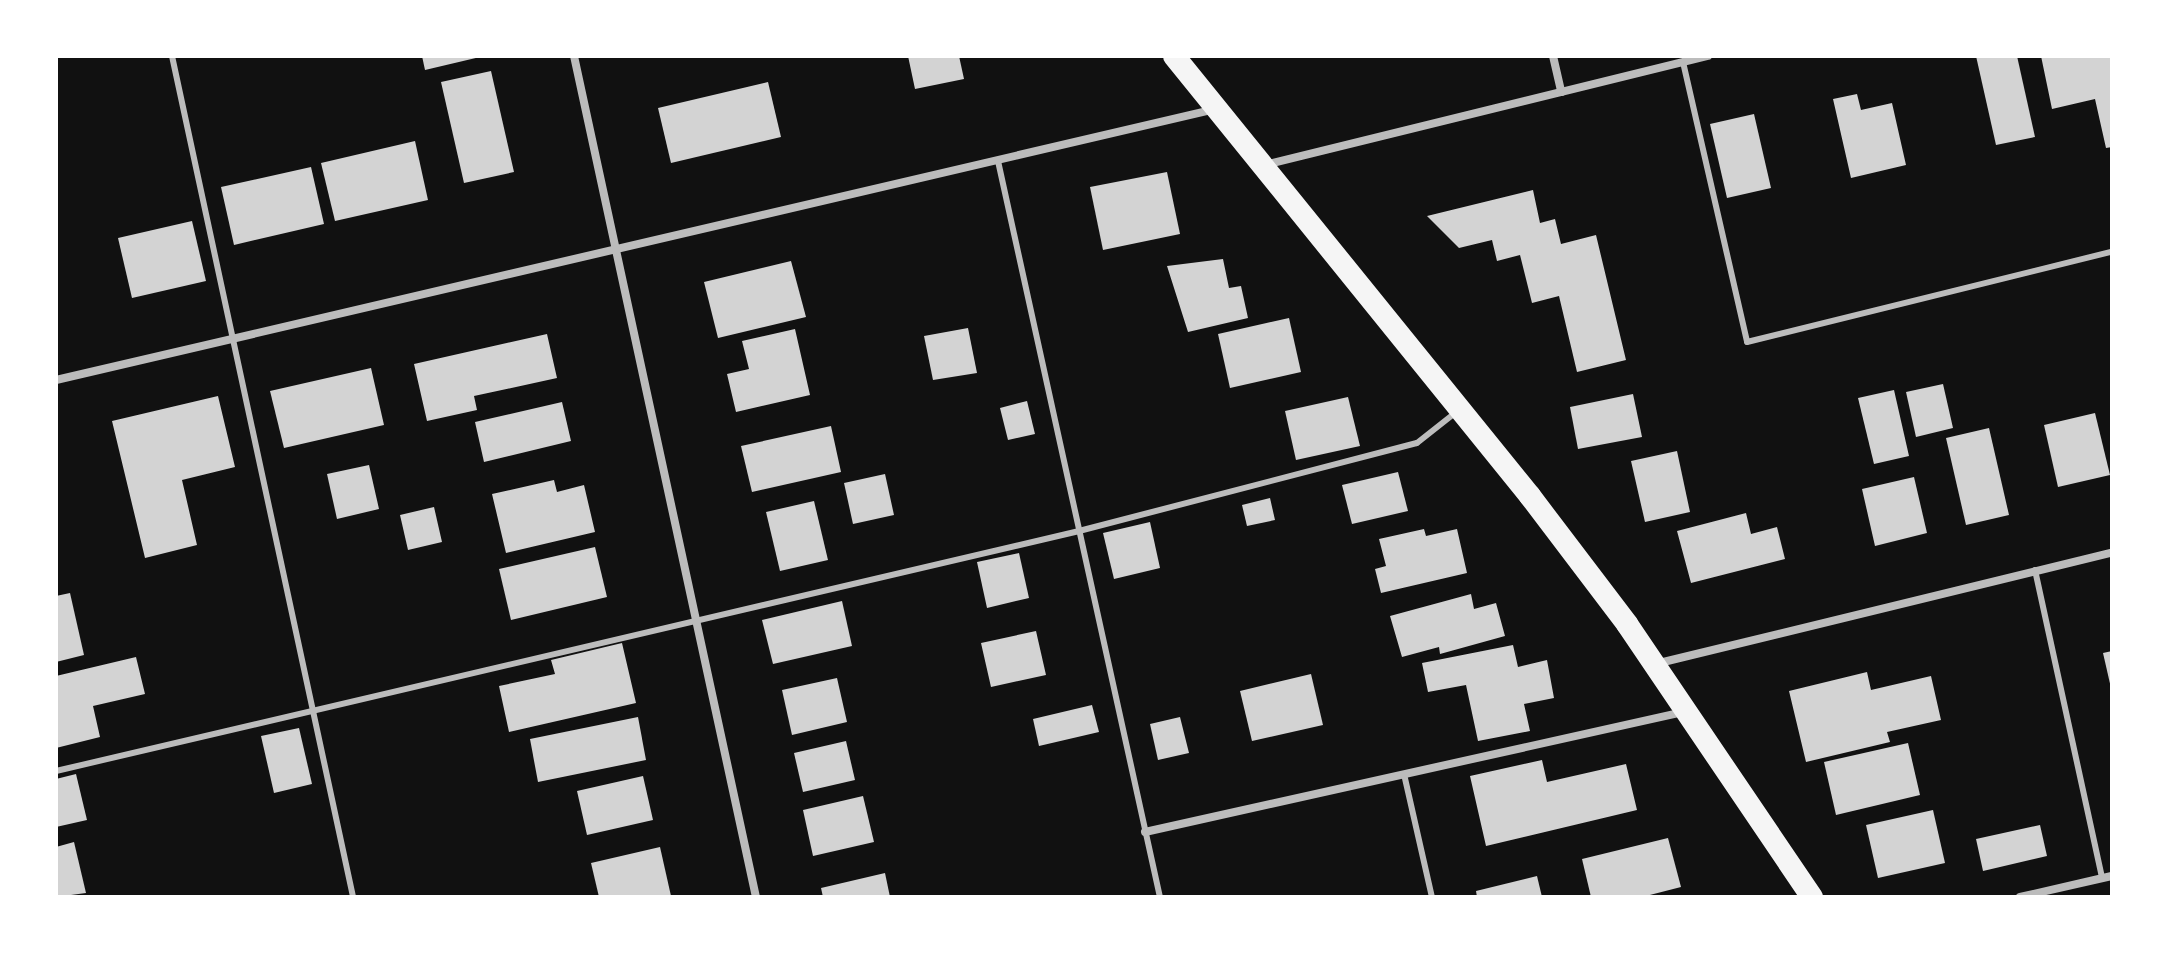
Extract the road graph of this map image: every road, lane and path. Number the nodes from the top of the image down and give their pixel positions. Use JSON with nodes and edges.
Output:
{"nodes":[{"id":1,"x":172,"y":56,"type":"edge"},
{"id":2,"x":574,"y":56,"type":"edge"},
{"id":3,"x":1174,"y":56,"type":"edge"},
{"id":4,"x":1553,"y":56,"type":"edge"},
{"id":5,"x":1708,"y":56,"type":"edge"},
{"id":6,"x":1683,"y":62,"type":"junction"},
{"id":7,"x":1561,"y":92,"type":"junction"},
{"id":8,"x":1217,"y":109,"type":"junction"},
{"id":9,"x":998,"y":161,"type":"junction"},
{"id":10,"x":1263,"y":166,"type":"junction"},
{"id":11,"x":617,"y":252,"type":"junction"},
{"id":12,"x":2112,"y":252,"type":"edge"},
{"id":13,"x":234,"y":337,"type":"junction"},
{"id":14,"x":56,"y":380,"type":"edge"},
{"id":15,"x":1460,"y":409,"type":"junction"},
{"id":16,"x":1079,"y":531,"type":"junction"},
{"id":17,"x":2112,"y":553,"type":"edge"},
{"id":18,"x":2035,"y":570,"type":"junction"},
{"id":19,"x":697,"y":617,"type":"junction"},
{"id":20,"x":1655,"y":664,"type":"junction"},
{"id":21,"x":312,"y":707,"type":"junction"},
{"id":22,"x":1687,"y":711,"type":"junction"},
{"id":23,"x":56,"y":771,"type":"edge"},
{"id":24,"x":1404,"y":774,"type":"junction"},
{"id":25,"x":1145,"y":832,"type":"junction"},
{"id":26,"x":2107,"y":877,"type":"edge"},
{"id":27,"x":353,"y":897,"type":"edge"},
{"id":28,"x":756,"y":897,"type":"edge"},
{"id":29,"x":1160,"y":897,"type":"edge"},
{"id":30,"x":1432,"y":897,"type":"edge"},
{"id":31,"x":1812,"y":897,"type":"edge"},
{"id":32,"x":2020,"y":897,"type":"edge"}],
"edges":[{"from":1,"to":13,"type":"lane"},
{"from":2,"to":11,"type":"street"},
{"from":3,"to":8,"type":"highway"},
{"from":4,"to":7,"type":"street"},
{"from":5,"to":6,"type":"street"},
{"from":6,"to":7,"type":"street"},
{"from":6,"to":12,"type":"lane"},
{"from":7,"to":10,"type":"street"},
{"from":8,"to":9,"type":"street"},
{"from":8,"to":10,"type":"highway"},
{"from":9,"to":11,"type":"street"},
{"from":9,"to":16,"type":"lane"},
{"from":10,"to":15,"type":"highway"},
{"from":11,"to":13,"type":"street"},
{"from":11,"to":19,"type":"street"},
{"from":13,"to":14,"type":"street"},
{"from":13,"to":21,"type":"lane"},
{"from":15,"to":16,"type":"lane"},
{"from":15,"to":20,"type":"highway"},
{"from":16,"to":19,"type":"lane"},
{"from":16,"to":25,"type":"lane"},
{"from":17,"to":18,"type":"street"},
{"from":18,"to":20,"type":"street"},
{"from":18,"to":26,"type":"lane"},
{"from":19,"to":21,"type":"lane"},
{"from":19,"to":28,"type":"street"},
{"from":20,"to":22,"type":"highway"},
{"from":21,"to":23,"type":"lane"},
{"from":21,"to":27,"type":"lane"},
{"from":22,"to":24,"type":"street"},
{"from":22,"to":31,"type":"highway"},
{"from":24,"to":25,"type":"street"},
{"from":24,"to":30,"type":"lane"},
{"from":25,"to":29,"type":"lane"},
{"from":26,"to":32,"type":"street"}]}
